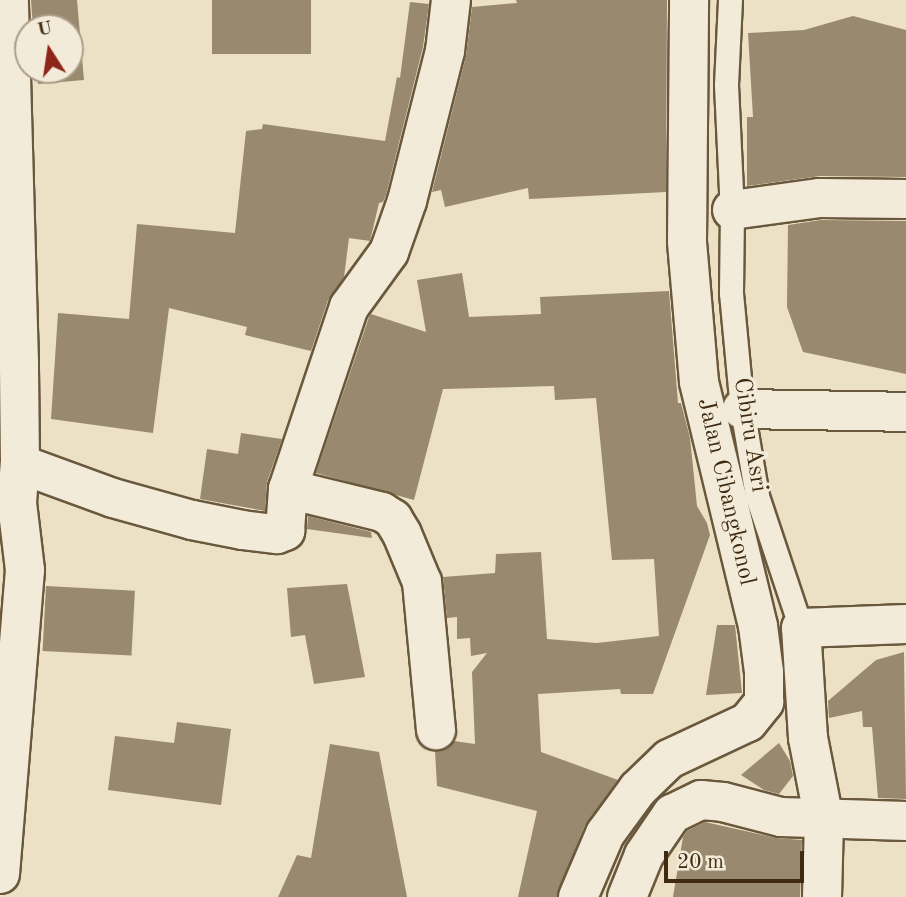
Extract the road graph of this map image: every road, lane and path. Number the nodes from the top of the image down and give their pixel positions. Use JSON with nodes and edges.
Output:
{"nodes":[{"id":1,"x":9,"y":0,"type":"edge"},
{"id":2,"x":451,"y":0,"type":"edge"},
{"id":3,"x":689,"y":0,"type":"edge"},
{"id":4,"x":730,"y":0,"type":"edge"},
{"id":5,"x":906,"y":199,"type":"edge"},
{"id":6,"x":732,"y":211,"type":"junction"},
{"id":7,"x":10,"y":365,"type":"edge"},
{"id":8,"x":742,"y":409,"type":"junction"},
{"id":9,"x":906,"y":412,"type":"edge"},
{"id":10,"x":20,"y":464,"type":"junction"},
{"id":11,"x":288,"y":489,"type":"junction"},
{"id":12,"x":10,"y":538,"type":"edge"},
{"id":13,"x":906,"y":624,"type":"edge"},
{"id":14,"x":801,"y":628,"type":"junction"},
{"id":15,"x":436,"y":730,"type":"dead end"},
{"id":16,"x":824,"y":820,"type":"junction"},
{"id":17,"x":906,"y":821,"type":"edge"},
{"id":18,"x":0,"y":874,"type":"edge"},
{"id":19,"x":578,"y":897,"type":"edge"},
{"id":20,"x":627,"y":897,"type":"edge"},
{"id":21,"x":822,"y":897,"type":"edge"}],
"edges":[{"from":1,"to":7,"type":"street"},
{"from":2,"to":11,"type":"street"},
{"from":3,"to":19,"type":"street","name":"Jalan Cibangkonol"},
{"from":4,"to":6,"type":"lane","name":"Cibiru Asri"},
{"from":5,"to":6,"type":"street"},
{"from":6,"to":8,"type":"lane","name":"Cibiru Asri"},
{"from":7,"to":10,"type":"street"},
{"from":8,"to":9,"type":"street"},
{"from":8,"to":14,"type":"lane","name":"Cibiru Asri"},
{"from":10,"to":11,"type":"street"},
{"from":10,"to":12,"type":"street"},
{"from":11,"to":15,"type":"street"},
{"from":12,"to":18,"type":"street"},
{"from":13,"to":14,"type":"street"},
{"from":14,"to":16,"type":"street","name":"Cibiru Asri"},
{"from":16,"to":17,"type":"street"},
{"from":16,"to":20,"type":"street"},
{"from":16,"to":21,"type":"street","name":"Cibiru Asri"}]}
